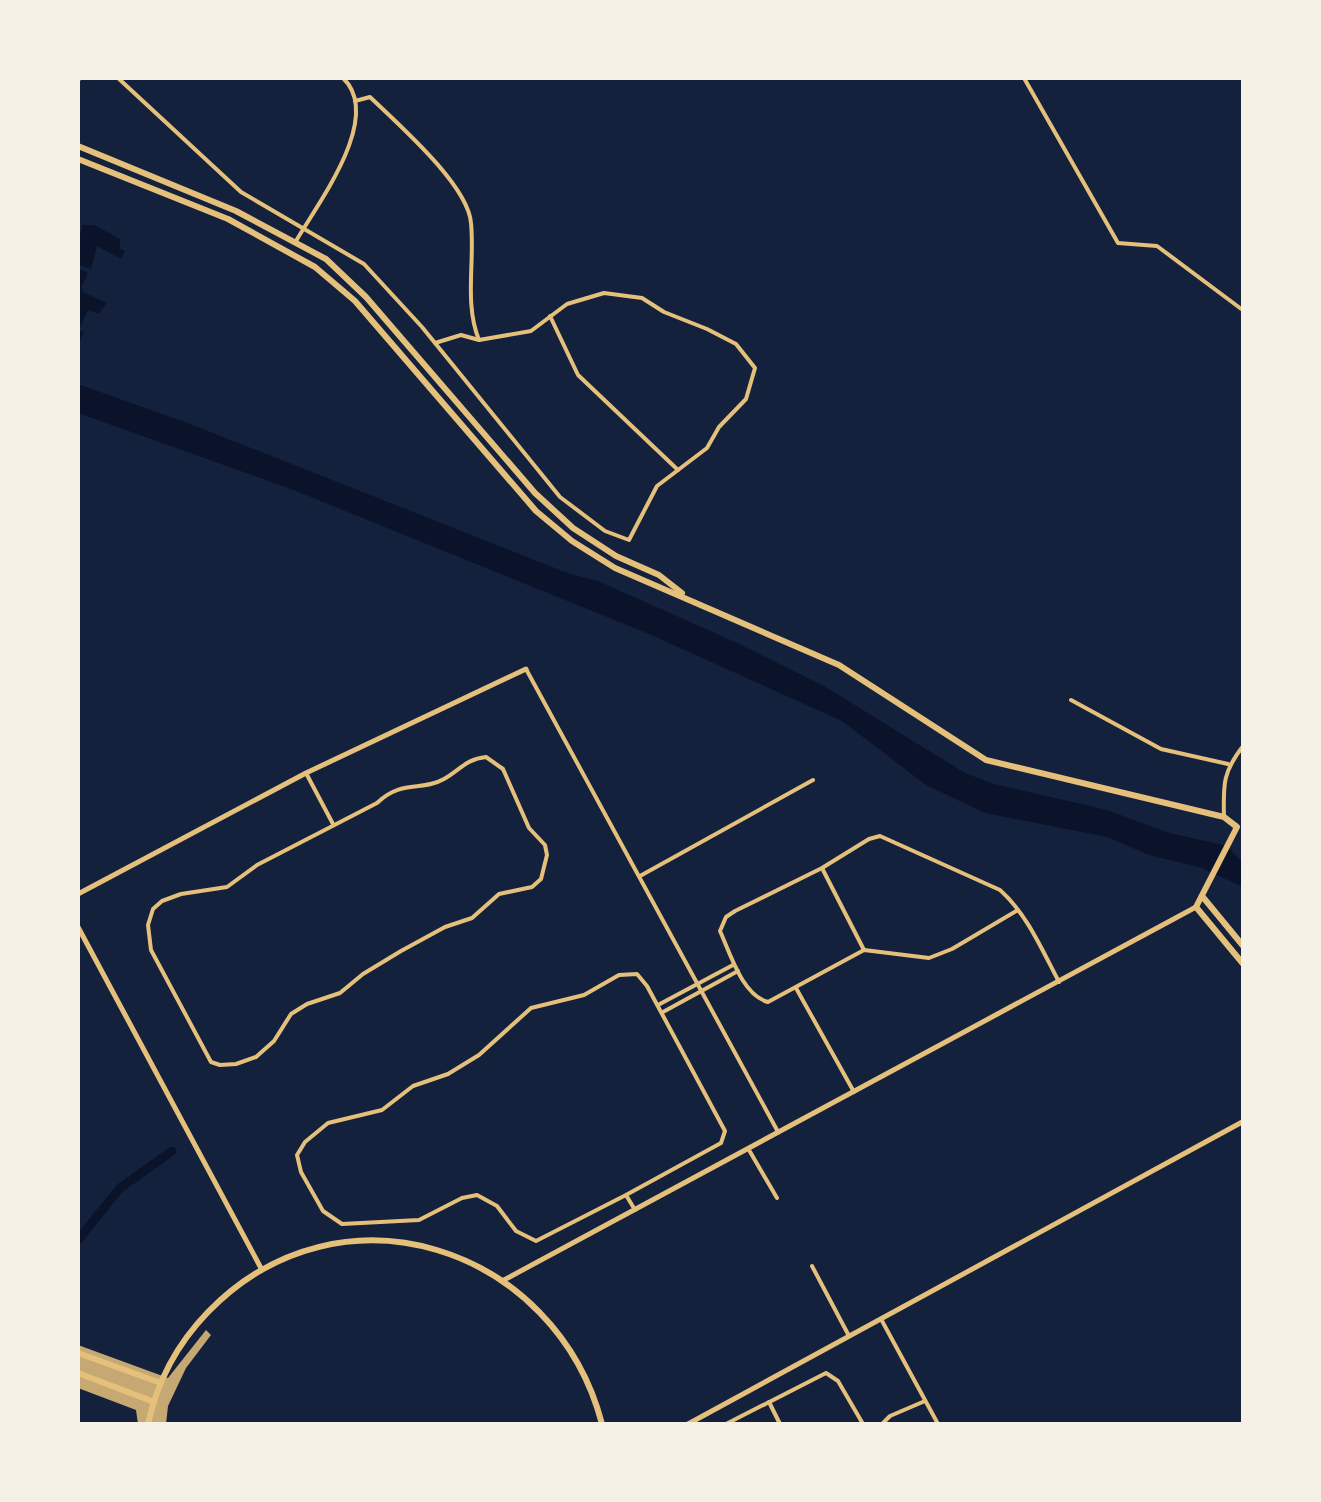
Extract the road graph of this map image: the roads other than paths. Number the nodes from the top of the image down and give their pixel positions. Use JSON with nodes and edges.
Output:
{"nodes":[{"id":1,"x":118,"y":78,"type":"edge"},
{"id":2,"x":343,"y":78,"type":"edge"},
{"id":3,"x":1024,"y":78,"type":"edge"},
{"id":4,"x":355,"y":101,"type":"junction"},
{"id":5,"x":78,"y":146,"type":"edge"},
{"id":6,"x":78,"y":158,"type":"edge"},
{"id":7,"x":304,"y":228,"type":"junction"},
{"id":8,"x":296,"y":241,"type":"junction"},
{"id":9,"x":1244,"y":311,"type":"edge"},
{"id":10,"x":550,"y":316,"type":"junction"},
{"id":11,"x":479,"y":340,"type":"junction"},
{"id":12,"x":435,"y":343,"type":"junction"},
{"id":13,"x":678,"y":470,"type":"junction"},
{"id":14,"x":687,"y":596,"type":"junction"},
{"id":15,"x":526,"y":669,"type":"joint"},
{"id":16,"x":1071,"y":700,"type":"dead end"},
{"id":17,"x":1244,"y":744,"type":"edge"},
{"id":18,"x":1228,"y":764,"type":"junction"},
{"id":19,"x":306,"y":773,"type":"junction"},
{"id":20,"x":813,"y":780,"type":"dead end"},
{"id":21,"x":1224,"y":817,"type":"junction"},
{"id":22,"x":333,"y":824,"type":"junction"},
{"id":23,"x":822,"y":868,"type":"junction"},
{"id":24,"x":640,"y":876,"type":"junction"},
{"id":25,"x":78,"y":894,"type":"edge"},
{"id":26,"x":1202,"y":896,"type":"junction"},
{"id":27,"x":1196,"y":908,"type":"junction"},
{"id":28,"x":1018,"y":910,"type":"junction"},
{"id":29,"x":78,"y":927,"type":"edge"},
{"id":30,"x":1244,"y":946,"type":"edge"},
{"id":31,"x":864,"y":950,"type":"junction"},
{"id":32,"x":734,"y":964,"type":"junction"},
{"id":33,"x":1244,"y":965,"type":"edge"},
{"id":34,"x":738,"y":971,"type":"junction"},
{"id":35,"x":1059,"y":982,"type":"junction"},
{"id":36,"x":698,"y":984,"type":"junction"},
{"id":37,"x":796,"y":988,"type":"junction"},
{"id":38,"x":702,"y":991,"type":"junction"},
{"id":39,"x":658,"y":1006,"type":"junction"},
{"id":40,"x":662,"y":1013,"type":"junction"},
{"id":41,"x":854,"y":1092,"type":"junction"},
{"id":42,"x":1244,"y":1122,"type":"edge"},
{"id":43,"x":778,"y":1132,"type":"junction"},
{"id":44,"x":749,"y":1148,"type":"junction"},
{"id":45,"x":626,"y":1195,"type":"junction"},
{"id":46,"x":777,"y":1198,"type":"dead end"},
{"id":47,"x":635,"y":1210,"type":"junction"},
{"id":48,"x":812,"y":1266,"type":"dead end"},
{"id":49,"x":262,"y":1270,"type":"junction"},
{"id":50,"x":504,"y":1280,"type":"junction"},
{"id":51,"x":881,"y":1319,"type":"junction"},
{"id":52,"x":849,"y":1336,"type":"junction"},
{"id":53,"x":78,"y":1353,"type":"edge"},
{"id":54,"x":78,"y":1373,"type":"edge"},
{"id":55,"x":162,"y":1383,"type":"junction"},
{"id":56,"x":769,"y":1401,"type":"junction"},
{"id":57,"x":926,"y":1401,"type":"junction"},
{"id":58,"x":154,"y":1402,"type":"junction"},
{"id":59,"x":148,"y":1424,"type":"edge"},
{"id":60,"x":602,"y":1424,"type":"edge"},
{"id":61,"x":688,"y":1424,"type":"edge"},
{"id":62,"x":726,"y":1424,"type":"edge"},
{"id":63,"x":780,"y":1424,"type":"edge"},
{"id":64,"x":863,"y":1424,"type":"edge"},
{"id":65,"x":882,"y":1424,"type":"edge"},
{"id":66,"x":938,"y":1424,"type":"edge"}],
"edges":[{"from":1,"to":7,"type":"street"},
{"from":2,"to":4,"type":"street"},
{"from":3,"to":9,"type":"street"},
{"from":4,"to":7,"type":"street"},
{"from":4,"to":11,"type":"street"},
{"from":5,"to":8,"type":"main road"},
{"from":6,"to":14,"type":"main road"},
{"from":7,"to":8,"type":"street"},
{"from":7,"to":12,"type":"street"},
{"from":8,"to":14,"type":"main road"},
{"from":10,"to":11,"type":"street"},
{"from":10,"to":13,"type":"street"},
{"from":10,"to":13,"type":"street"},
{"from":11,"to":12,"type":"street"},
{"from":12,"to":13,"type":"street"},
{"from":14,"to":21,"type":"main road"},
{"from":15,"to":19,"type":"street"},
{"from":15,"to":24,"type":"street"},
{"from":16,"to":18,"type":"street"},
{"from":17,"to":18,"type":"street"},
{"from":18,"to":21,"type":"street"},
{"from":19,"to":22,"type":"street"},
{"from":19,"to":25,"type":"street"},
{"from":20,"to":24,"type":"street"},
{"from":21,"to":26,"type":"main road"},
{"from":22,"to":22,"type":"street"},
{"from":23,"to":28,"type":"street"},
{"from":23,"to":31,"type":"street"},
{"from":23,"to":32,"type":"street"},
{"from":24,"to":36,"type":"street"},
{"from":26,"to":27,"type":"main road"},
{"from":26,"to":30,"type":"main road"},
{"from":27,"to":33,"type":"main road"},
{"from":27,"to":35,"type":"street"},
{"from":28,"to":31,"type":"street"},
{"from":28,"to":35,"type":"street"},
{"from":29,"to":49,"type":"street"},
{"from":31,"to":37,"type":"street"},
{"from":32,"to":34,"type":"street"},
{"from":32,"to":36,"type":"street"},
{"from":34,"to":37,"type":"street"},
{"from":34,"to":38,"type":"street"},
{"from":35,"to":41,"type":"street"},
{"from":36,"to":38,"type":"street"},
{"from":36,"to":39,"type":"street"},
{"from":37,"to":41,"type":"street"},
{"from":38,"to":40,"type":"street"},
{"from":38,"to":43,"type":"street"},
{"from":39,"to":40,"type":"street"},
{"from":39,"to":45,"type":"street"},
{"from":40,"to":45,"type":"street"},
{"from":41,"to":43,"type":"street"},
{"from":42,"to":51,"type":"street"},
{"from":43,"to":44,"type":"street"},
{"from":44,"to":46,"type":"street"},
{"from":44,"to":47,"type":"street"},
{"from":45,"to":47,"type":"street"},
{"from":47,"to":50,"type":"street"},
{"from":48,"to":52,"type":"street"},
{"from":49,"to":50,"type":"main road"},
{"from":49,"to":55,"type":"main road"},
{"from":50,"to":60,"type":"main road"},
{"from":51,"to":52,"type":"street"},
{"from":51,"to":57,"type":"street"},
{"from":52,"to":61,"type":"street"},
{"from":53,"to":55,"type":"main road"},
{"from":54,"to":58,"type":"main road"},
{"from":55,"to":58,"type":"main road"},
{"from":56,"to":62,"type":"street"},
{"from":56,"to":63,"type":"street"},
{"from":56,"to":64,"type":"street"},
{"from":57,"to":65,"type":"street"},
{"from":57,"to":66,"type":"street"},
{"from":58,"to":59,"type":"main road"}]}
